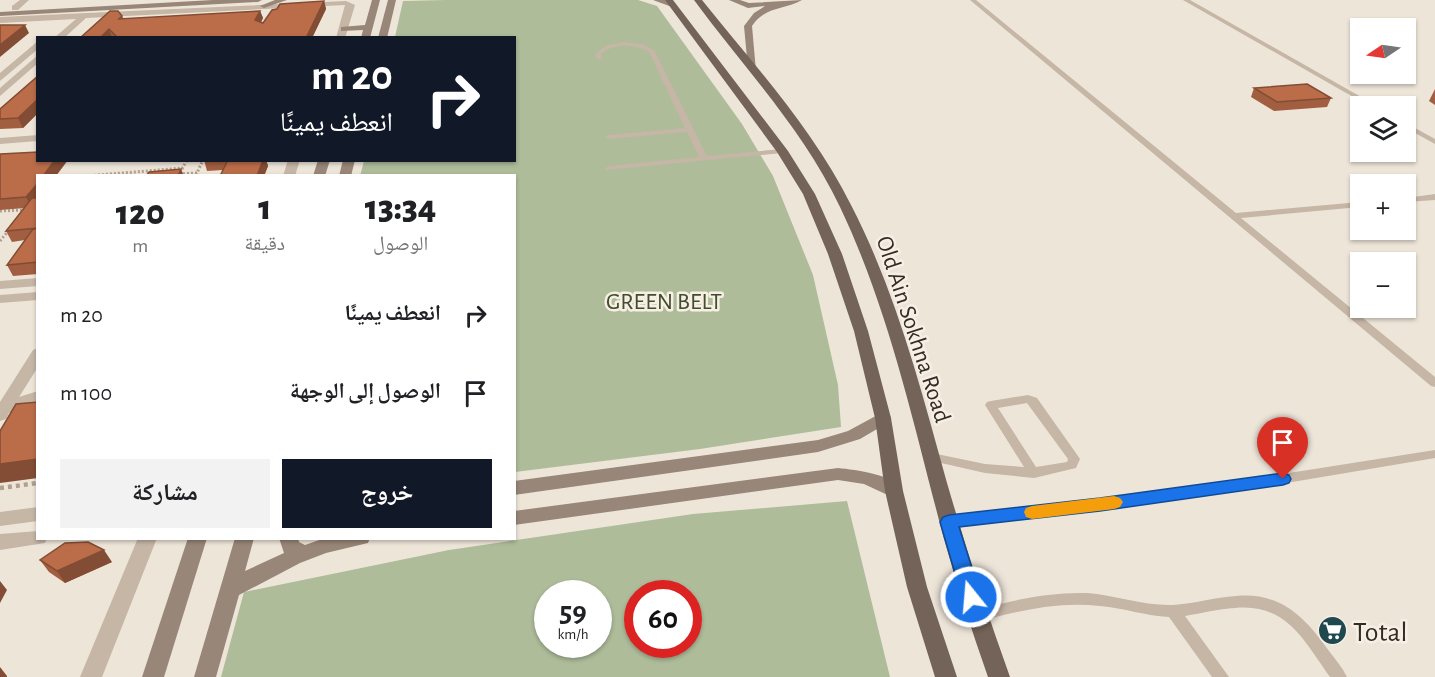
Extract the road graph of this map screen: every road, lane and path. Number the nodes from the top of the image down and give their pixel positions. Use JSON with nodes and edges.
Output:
{"nodes":[{"id":1,"x":25,"y":0,"type":"edge"},
{"id":2,"x":164,"y":0,"type":"edge"},
{"id":3,"x":283,"y":0,"type":"edge"},
{"id":4,"x":376,"y":0,"type":"edge"},
{"id":5,"x":392,"y":0,"type":"edge"},
{"id":6,"x":657,"y":0,"type":"edge"},
{"id":7,"x":698,"y":0,"type":"edge"},
{"id":8,"x":733,"y":0,"type":"edge"},
{"id":9,"x":798,"y":0,"type":"edge"},
{"id":10,"x":973,"y":0,"type":"edge"},
{"id":11,"x":1186,"y":0,"type":"edge"},
{"id":12,"x":670,"y":2,"type":"edge"},
{"id":13,"x":267,"y":6,"type":"edge"},
{"id":14,"x":15,"y":8,"type":"junction"},
{"id":15,"x":0,"y":9,"type":"edge"},
{"id":16,"x":0,"y":14,"type":"edge"},
{"id":17,"x":84,"y":15,"type":"junction"},
{"id":18,"x":60,"y":17,"type":"junction"},
{"id":19,"x":0,"y":20,"type":"edge"},
{"id":20,"x":369,"y":27,"type":"junction"},
{"id":21,"x":342,"y":34,"type":"edge"},
{"id":22,"x":54,"y":35,"type":"edge"},
{"id":23,"x":366,"y":36,"type":"edge"},
{"id":24,"x":383,"y":36,"type":"edge"},
{"id":25,"x":36,"y":46,"type":"edge"},
{"id":26,"x":600,"y":59,"type":"dead end"},
{"id":27,"x":36,"y":60,"type":"edge"},
{"id":28,"x":753,"y":69,"type":"junction"},
{"id":29,"x":20,"y":75,"type":"junction"},
{"id":30,"x":1,"y":77,"type":"edge"},
{"id":31,"x":0,"y":93,"type":"edge"},
{"id":32,"x":1355,"y":96,"type":"edge"},
{"id":33,"x":690,"y":130,"type":"junction"},
{"id":34,"x":1416,"y":131,"type":"edge"},
{"id":35,"x":609,"y":137,"type":"dead end"},
{"id":36,"x":36,"y":138,"type":"edge"},
{"id":37,"x":0,"y":141,"type":"edge"},
{"id":38,"x":1435,"y":142,"type":"edge"},
{"id":39,"x":36,"y":145,"type":"edge"},
{"id":40,"x":0,"y":148,"type":"edge"},
{"id":41,"x":782,"y":151,"type":"junction"},
{"id":42,"x":704,"y":159,"type":"junction"},
{"id":43,"x":186,"y":162,"type":"edge"},
{"id":44,"x":183,"y":168,"type":"junction"},
{"id":45,"x":609,"y":168,"type":"dead end"},
{"id":46,"x":110,"y":174,"type":"edge"},
{"id":47,"x":179,"y":174,"type":"edge"},
{"id":48,"x":196,"y":174,"type":"edge"},
{"id":49,"x":1435,"y":197,"type":"edge"},
{"id":50,"x":1416,"y":199,"type":"edge"},
{"id":51,"x":1350,"y":205,"type":"edge"},
{"id":52,"x":0,"y":212,"type":"edge"},
{"id":53,"x":1234,"y":216,"type":"junction"},
{"id":54,"x":19,"y":217,"type":"edge"},
{"id":55,"x":13,"y":225,"type":"edge"},
{"id":56,"x":0,"y":241,"type":"edge"},
{"id":57,"x":36,"y":282,"type":"edge"},
{"id":58,"x":0,"y":285,"type":"edge"},
{"id":59,"x":36,"y":296,"type":"edge"},
{"id":60,"x":0,"y":299,"type":"edge"},
{"id":61,"x":33,"y":369,"type":"edge"},
{"id":62,"x":1435,"y":383,"type":"edge"},
{"id":63,"x":36,"y":397,"type":"edge"},
{"id":64,"x":2,"y":412,"type":"edge"},
{"id":65,"x":883,"y":418,"type":"junction"},
{"id":66,"x":1435,"y":454,"type":"edge"},
{"id":67,"x":932,"y":457,"type":"junction"},
{"id":68,"x":1034,"y":473,"type":"junction"},
{"id":69,"x":36,"y":483,"type":"edge"},
{"id":70,"x":0,"y":488,"type":"edge"},
{"id":71,"x":516,"y":488,"type":"edge"},
{"id":72,"x":894,"y":491,"type":"junction"},
{"id":73,"x":36,"y":514,"type":"edge"},
{"id":74,"x":516,"y":518,"type":"edge"},
{"id":75,"x":0,"y":519,"type":"edge"},
{"id":76,"x":949,"y":522,"type":"junction"},
{"id":77,"x":36,"y":538,"type":"edge"},
{"id":78,"x":147,"y":540,"type":"edge"},
{"id":79,"x":197,"y":540,"type":"edge"},
{"id":80,"x":244,"y":540,"type":"edge"},
{"id":81,"x":288,"y":540,"type":"edge"},
{"id":82,"x":353,"y":540,"type":"edge"},
{"id":83,"x":0,"y":542,"type":"edge"},
{"id":84,"x":304,"y":553,"type":"junction"},
{"id":85,"x":230,"y":590,"type":"junction"},
{"id":86,"x":1173,"y":611,"type":"junction"},
{"id":87,"x":977,"y":616,"type":"junction"},
{"id":88,"x":91,"y":677,"type":"edge"},
{"id":89,"x":153,"y":677,"type":"edge"},
{"id":90,"x":205,"y":677,"type":"edge"},
{"id":91,"x":946,"y":677,"type":"edge"},
{"id":92,"x":999,"y":677,"type":"edge"},
{"id":93,"x":1221,"y":677,"type":"edge"},
{"id":94,"x":1339,"y":677,"type":"edge"}],
"edges":[{"from":1,"to":14,"type":"street"},
{"from":2,"to":14,"type":"street"},
{"from":3,"to":13,"type":"street"},
{"from":4,"to":20,"type":"street"},
{"from":5,"to":24,"type":"street"},
{"from":6,"to":12,"type":"street"},
{"from":7,"to":28,"type":"main road","name":"Old Ain Sokhna Road"},
{"from":8,"to":9,"type":"street"},
{"from":9,"to":28,"type":"street"},
{"from":10,"to":53,"type":"lane"},
{"from":11,"to":32,"type":"lane"},
{"from":12,"to":41,"type":"main road"},
{"from":13,"to":16,"type":"street"},
{"from":13,"to":17,"type":"street"},
{"from":13,"to":21,"type":"street"},
{"from":14,"to":15,"type":"street"},
{"from":17,"to":18,"type":"street"},
{"from":17,"to":22,"type":"street"},
{"from":18,"to":19,"type":"street"},
{"from":18,"to":22,"type":"street"},
{"from":20,"to":21,"type":"street"},
{"from":20,"to":23,"type":"street"},
{"from":25,"to":30,"type":"street"},
{"from":26,"to":33,"type":"lane"},
{"from":27,"to":29,"type":"street"},
{"from":28,"to":67,"type":"main road","name":"Old Ain Sokhna Road"},
{"from":29,"to":30,"type":"street"},
{"from":29,"to":31,"type":"street"},
{"from":33,"to":35,"type":"lane"},
{"from":33,"to":42,"type":"lane"},
{"from":34,"to":38,"type":"lane"},
{"from":36,"to":37,"type":"street"},
{"from":39,"to":40,"type":"street"},
{"from":41,"to":42,"type":"lane"},
{"from":41,"to":65,"type":"main road"},
{"from":42,"to":45,"type":"lane"},
{"from":43,"to":44,"type":"path"},
{"from":44,"to":46,"type":"path"},
{"from":44,"to":47,"type":"path"},
{"from":47,"to":48,"type":"path"},
{"from":49,"to":50,"type":"lane"},
{"from":51,"to":53,"type":"lane"},
{"from":52,"to":54,"type":"path"},
{"from":53,"to":62,"type":"lane"},
{"from":55,"to":56,"type":"path"},
{"from":57,"to":58,"type":"street"},
{"from":59,"to":60,"type":"street"},
{"from":61,"to":64,"type":"street"},
{"from":63,"to":64,"type":"street"},
{"from":65,"to":71,"type":"street"},
{"from":65,"to":72,"type":"main road"},
{"from":66,"to":76,"type":"lane"},
{"from":67,"to":68,"type":"lane"},
{"from":67,"to":76,"type":"main road","name":"Old Ain Sokhna Road"},
{"from":68,"to":68,"type":"lane"},
{"from":69,"to":70,"type":"path"},
{"from":72,"to":74,"type":"street"},
{"from":72,"to":91,"type":"main road"},
{"from":73,"to":75,"type":"street"},
{"from":76,"to":87,"type":"main road","name":"Old Ain Sokhna Road"},
{"from":77,"to":83,"type":"street"},
{"from":78,"to":88,"type":"street"},
{"from":79,"to":89,"type":"street"},
{"from":80,"to":85,"type":"street"},
{"from":81,"to":84,"type":"street"},
{"from":82,"to":84,"type":"street"},
{"from":84,"to":85,"type":"street"},
{"from":85,"to":90,"type":"street"},
{"from":86,"to":87,"type":"lane"},
{"from":86,"to":93,"type":"lane"},
{"from":86,"to":94,"type":"lane"},
{"from":87,"to":92,"type":"main road","name":"Old Ain Sokhna Road"}]}
